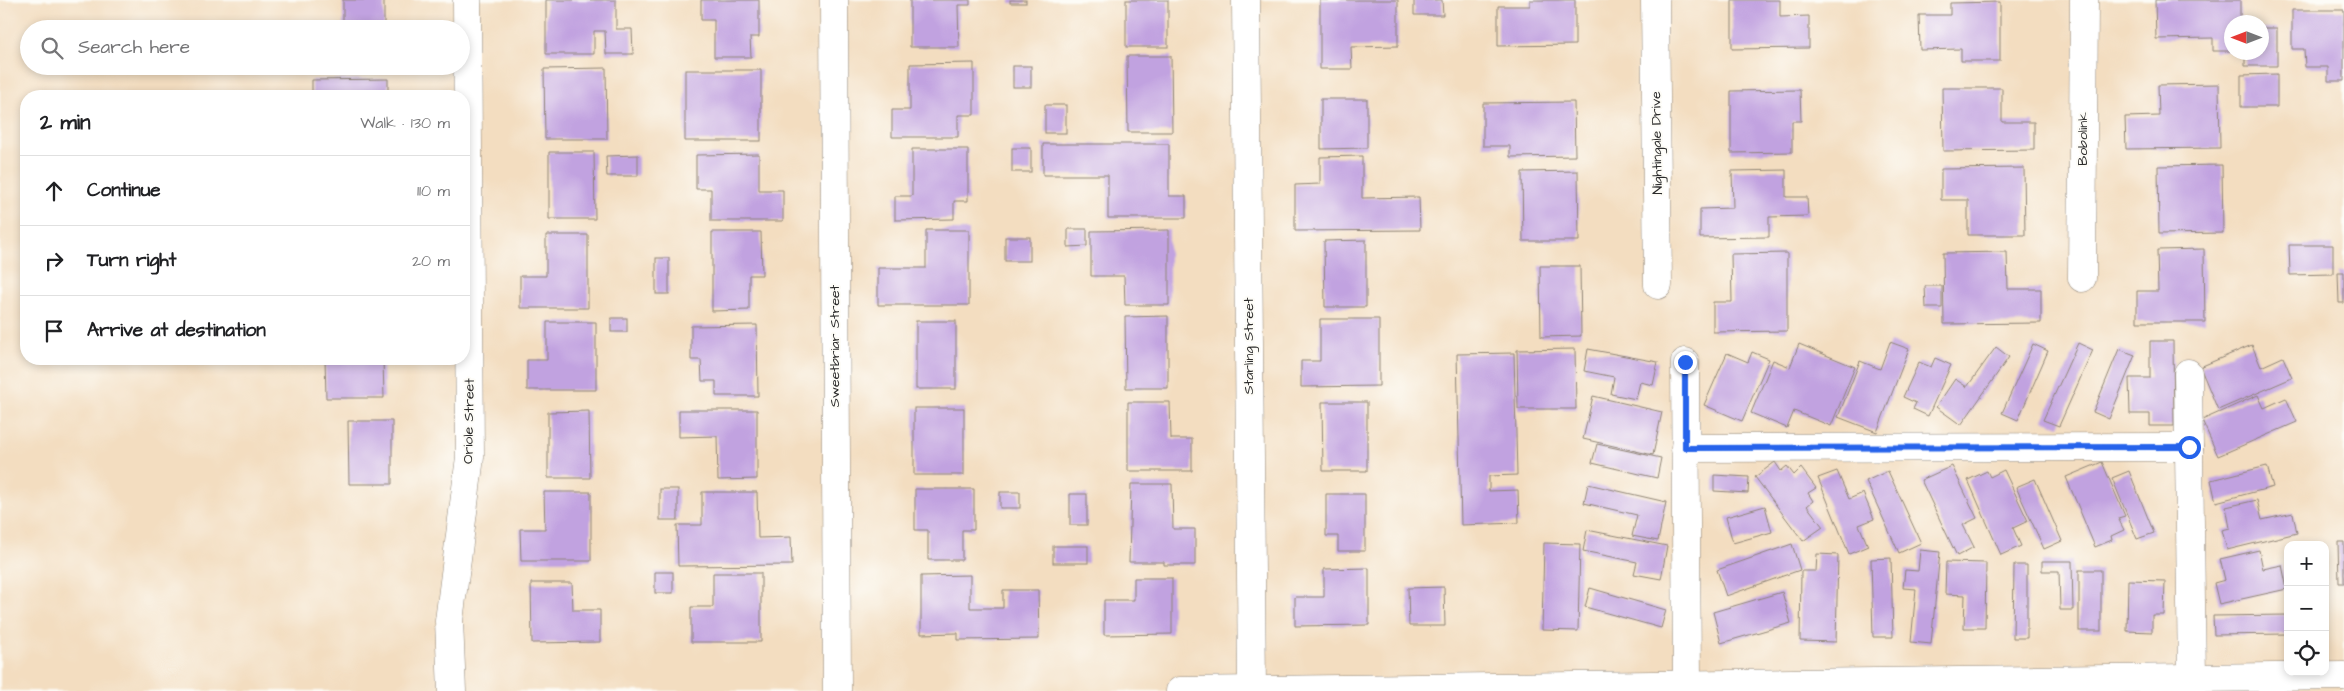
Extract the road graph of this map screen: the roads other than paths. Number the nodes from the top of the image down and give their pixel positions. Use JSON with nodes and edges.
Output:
{"nodes":[{"id":1,"x":467,"y":0,"type":"edge"},
{"id":2,"x":834,"y":0,"type":"edge"},
{"id":3,"x":1246,"y":0,"type":"edge"},
{"id":4,"x":1656,"y":0,"type":"edge"},
{"id":5,"x":2084,"y":0,"type":"edge"},
{"id":6,"x":467,"y":20,"type":"edge"},
{"id":7,"x":467,"y":75,"type":"edge"},
{"id":8,"x":468,"y":90,"type":"edge"},
{"id":9,"x":2082,"y":278,"type":"dead end"},
{"id":10,"x":1658,"y":285,"type":"dead end"},
{"id":11,"x":1685,"y":362,"type":"dead end"},
{"id":12,"x":469,"y":365,"type":"edge"},
{"id":13,"x":2188,"y":373,"type":"dead end"},
{"id":14,"x":2189,"y":447,"type":"junction"},
{"id":15,"x":1685,"y":448,"type":"junction"},
{"id":16,"x":2344,"y":676,"type":"edge"},
{"id":17,"x":2192,"y":679,"type":"junction"},
{"id":18,"x":1688,"y":684,"type":"junction"},
{"id":19,"x":2090,"y":685,"type":"edge"},
{"id":20,"x":1660,"y":688,"type":"edge"},
{"id":21,"x":452,"y":691,"type":"edge"},
{"id":22,"x":837,"y":691,"type":"edge"},
{"id":23,"x":1180,"y":691,"type":"edge"},
{"id":24,"x":1252,"y":691,"type":"edge"}],
"edges":[{"from":1,"to":6,"type":"street","name":"Oriole Street"},
{"from":2,"to":22,"type":"street","name":"Sweetbriar Street"},
{"from":3,"to":24,"type":"street","name":"Starling Street"},
{"from":4,"to":10,"type":"street","name":"Nightingale Drive"},
{"from":5,"to":9,"type":"street","name":"Bobolink"},
{"from":7,"to":8,"type":"street","name":"Oriole Street"},
{"from":11,"to":15,"type":"street"},
{"from":12,"to":21,"type":"street","name":"Oriole Street"},
{"from":13,"to":14,"type":"street"},
{"from":14,"to":15,"type":"street"},
{"from":14,"to":17,"type":"street"},
{"from":15,"to":18,"type":"street"},
{"from":16,"to":17,"type":"street"},
{"from":17,"to":19,"type":"street"},
{"from":18,"to":19,"type":"street"},
{"from":18,"to":20,"type":"street"},
{"from":20,"to":24,"type":"street"},
{"from":23,"to":24,"type":"street"}]}
